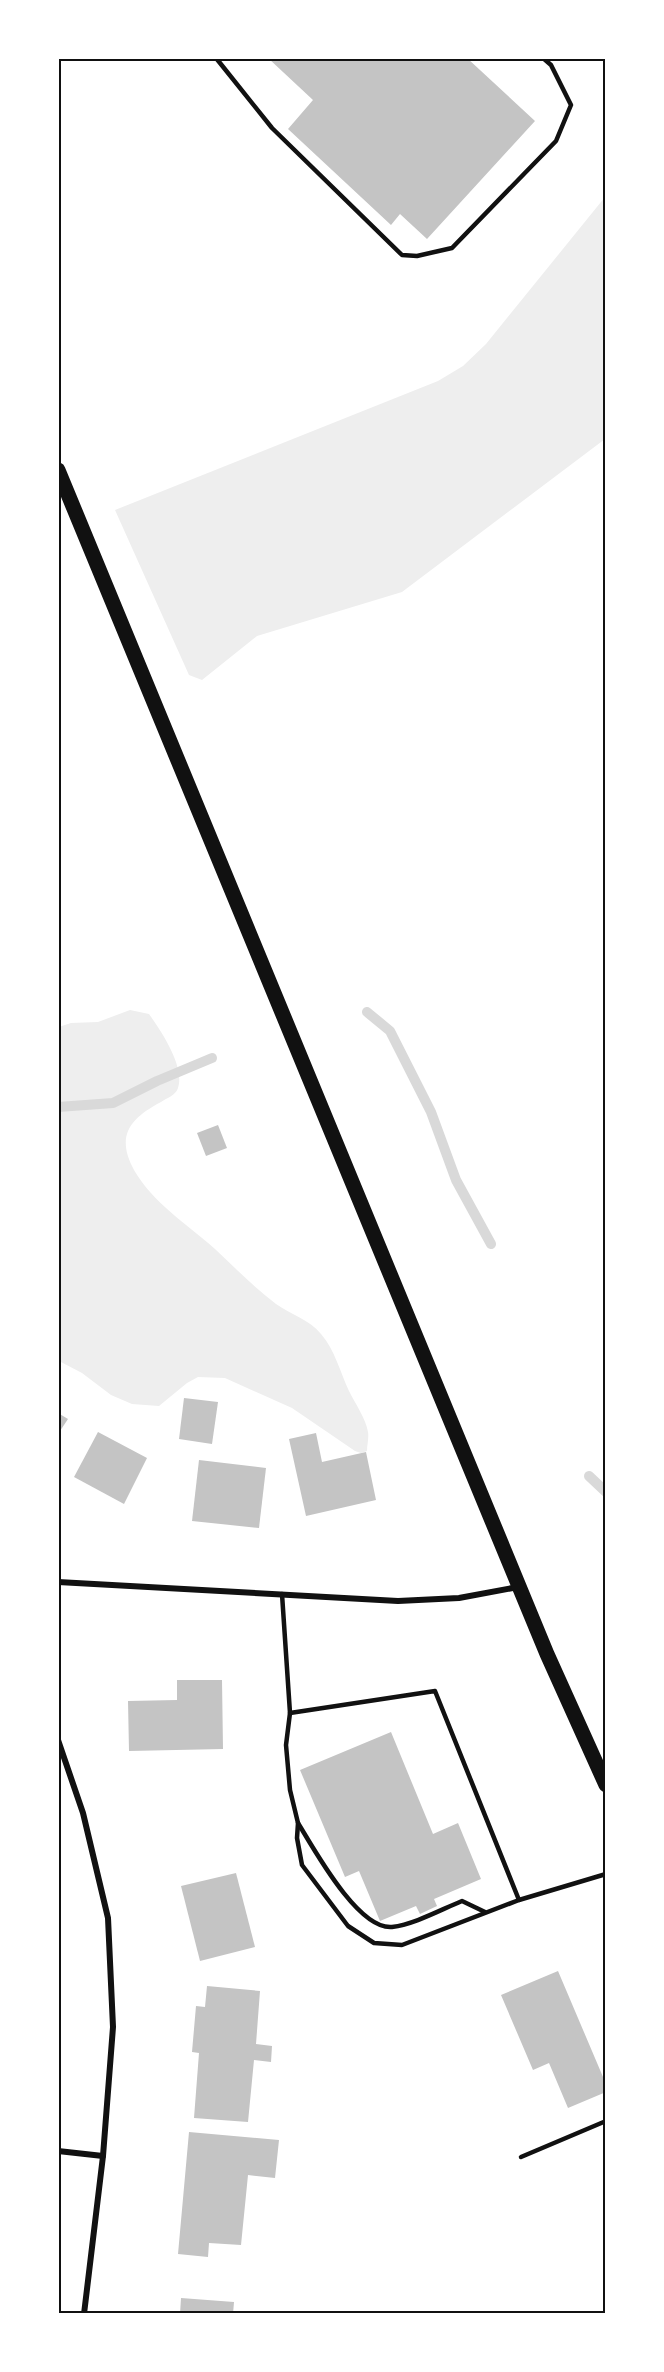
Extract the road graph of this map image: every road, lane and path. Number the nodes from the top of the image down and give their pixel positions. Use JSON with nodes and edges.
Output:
{"nodes":[{"id":1,"x":216,"y":58,"type":"edge"},
{"id":2,"x":543,"y":58,"type":"edge"},
{"id":3,"x":58,"y":470,"type":"edge"},
{"id":4,"x":58,"y":1582,"type":"edge"},
{"id":5,"x":520,"y":1587,"type":"junction"},
{"id":6,"x":282,"y":1594,"type":"junction"},
{"id":7,"x":290,"y":1713,"type":"junction"},
{"id":8,"x":58,"y":1740,"type":"edge"},
{"id":9,"x":606,"y":1785,"type":"edge"},
{"id":10,"x":298,"y":1823,"type":"junction"},
{"id":11,"x":606,"y":1874,"type":"edge"},
{"id":12,"x":519,"y":1900,"type":"junction"},
{"id":13,"x":485,"y":1912,"type":"junction"},
{"id":14,"x":606,"y":2121,"type":"edge"},
{"id":15,"x":58,"y":2151,"type":"edge"},
{"id":16,"x":103,"y":2156,"type":"junction"},
{"id":17,"x":521,"y":2157,"type":"dead end"},
{"id":18,"x":84,"y":2313,"type":"edge"}],
"edges":[{"from":1,"to":2,"type":"lane"},
{"from":3,"to":5,"type":"main road"},
{"from":4,"to":6,"type":"street"},
{"from":5,"to":6,"type":"street"},
{"from":5,"to":9,"type":"main road"},
{"from":6,"to":7,"type":"lane"},
{"from":7,"to":10,"type":"lane"},
{"from":7,"to":12,"type":"lane"},
{"from":8,"to":16,"type":"street"},
{"from":10,"to":13,"type":"lane"},
{"from":10,"to":13,"type":"lane"},
{"from":11,"to":12,"type":"lane"},
{"from":12,"to":13,"type":"lane"},
{"from":14,"to":17,"type":"lane"},
{"from":15,"to":16,"type":"street"},
{"from":16,"to":18,"type":"street"}]}
